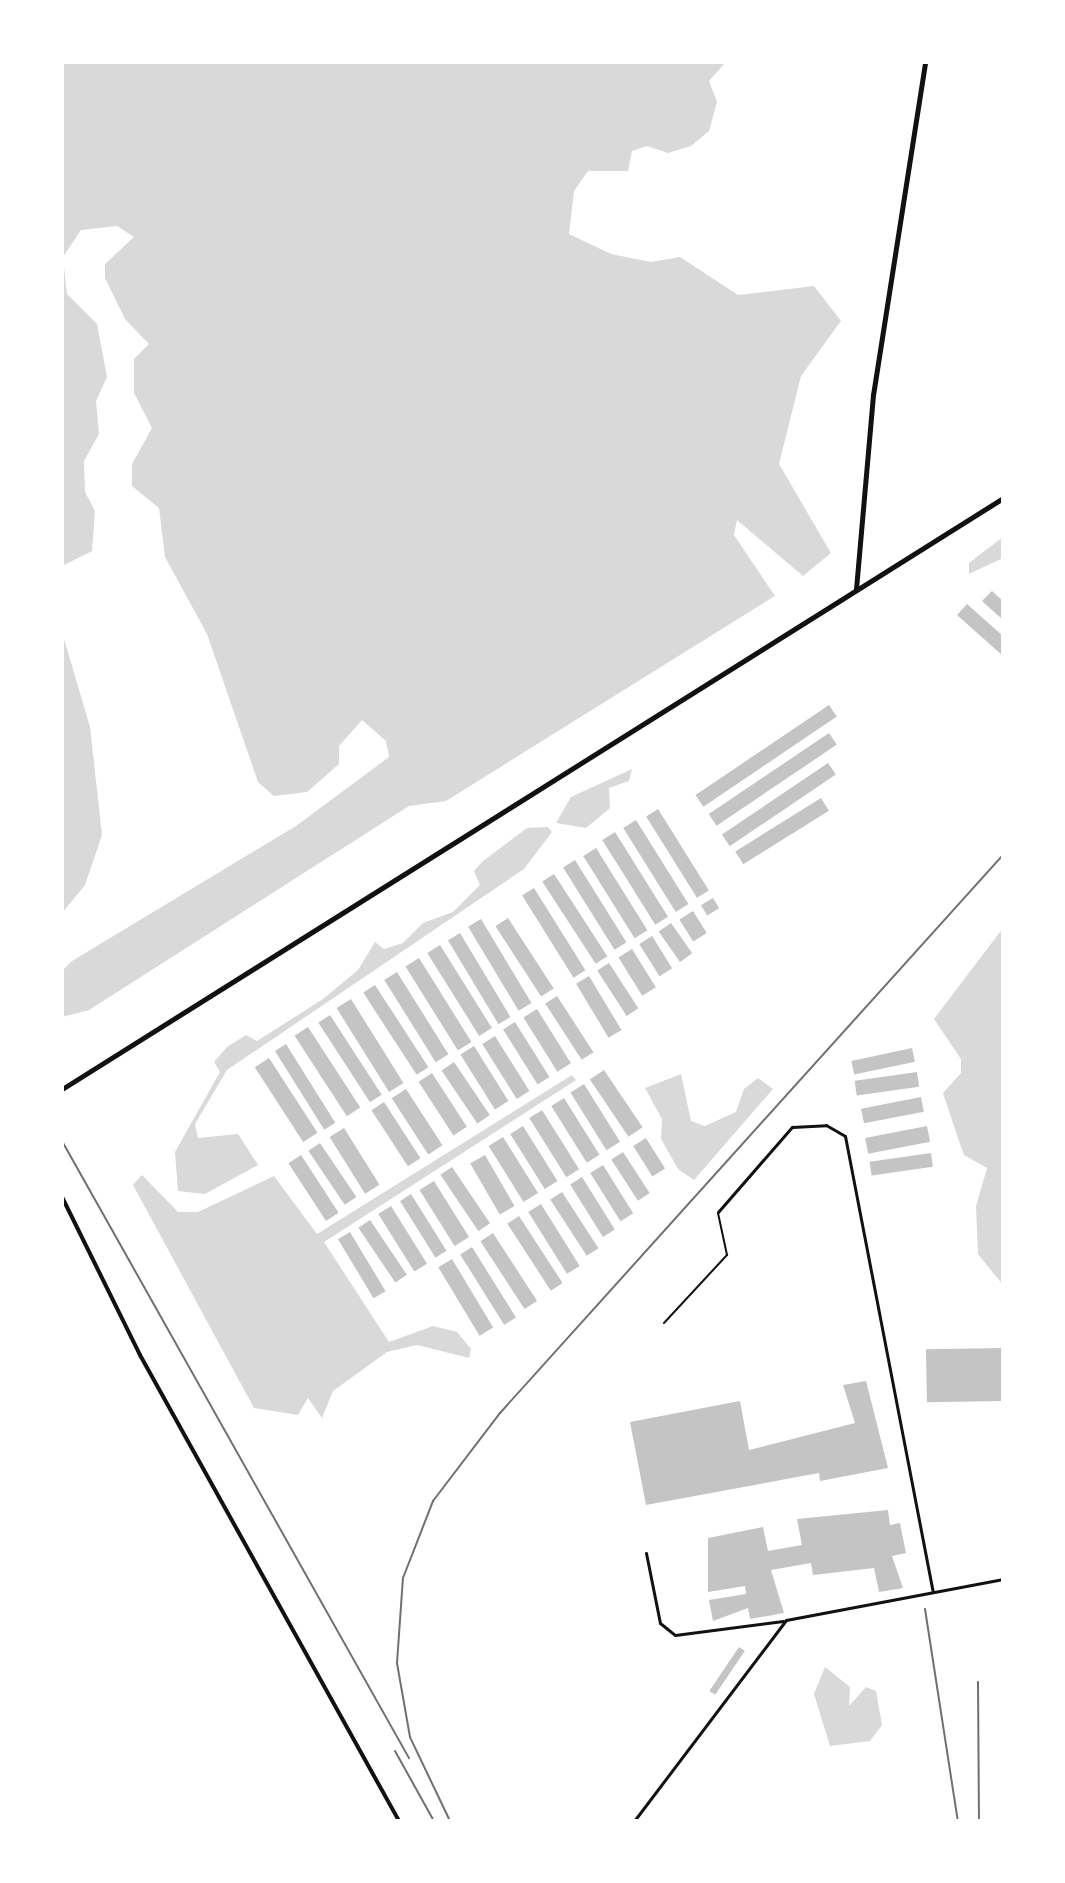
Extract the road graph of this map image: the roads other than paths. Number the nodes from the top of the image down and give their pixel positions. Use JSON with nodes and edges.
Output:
{"nodes":[{"id":1,"x":925,"y":62,"type":"edge"},
{"id":2,"x":1003,"y":498,"type":"edge"},
{"id":3,"x":856,"y":590,"type":"junction"},
{"id":4,"x":62,"y":1089,"type":"edge"},
{"id":5,"x":62,"y":1197,"type":"edge"},
{"id":6,"x":718,"y":1212,"type":"joint"},
{"id":7,"x":664,"y":1323,"type":"dead end"},
{"id":8,"x":646,"y":1553,"type":"dead end"},
{"id":9,"x":1003,"y":1579,"type":"edge"},
{"id":10,"x":933,"y":1592,"type":"junction"},
{"id":11,"x":786,"y":1620,"type":"junction"},
{"id":12,"x":399,"y":1821,"type":"edge"},
{"id":13,"x":634,"y":1821,"type":"edge"}],
"edges":[{"from":1,"to":3,"type":"main road"},
{"from":2,"to":3,"type":"main road"},
{"from":3,"to":4,"type":"main road"},
{"from":5,"to":12,"type":"street"},
{"from":6,"to":7,"type":"lane"},
{"from":6,"to":10,"type":"street"},
{"from":8,"to":11,"type":"street"},
{"from":9,"to":10,"type":"street"},
{"from":10,"to":11,"type":"street"},
{"from":11,"to":13,"type":"street"}]}
